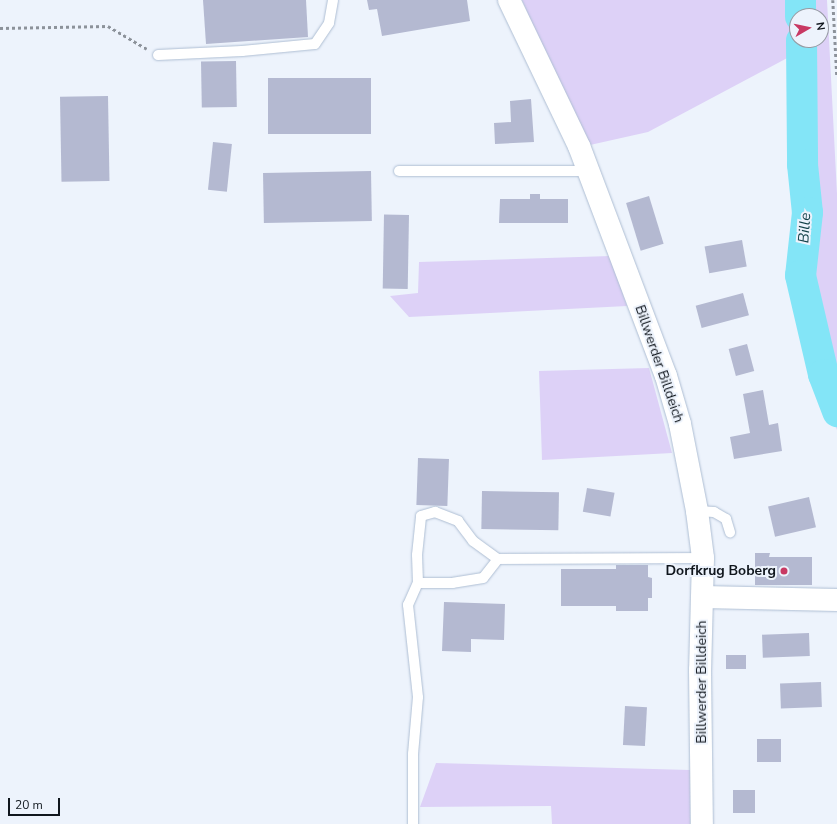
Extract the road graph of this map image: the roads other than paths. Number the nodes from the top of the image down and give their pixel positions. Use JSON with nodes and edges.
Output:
{"nodes":[{"id":1,"x":332,"y":0,"type":"edge"},
{"id":2,"x":509,"y":0,"type":"edge"},
{"id":3,"x":158,"y":55,"type":"road end"},
{"id":4,"x":399,"y":171,"type":"dead end"},
{"id":5,"x":589,"y":171,"type":"junction"},
{"id":6,"x":697,"y":511,"type":"junction"},
{"id":7,"x":730,"y":532,"type":"dead end"},
{"id":8,"x":498,"y":558,"type":"junction"},
{"id":9,"x":703,"y":558,"type":"junction"},
{"id":10,"x":418,"y":582,"type":"junction"},
{"id":11,"x":703,"y":598,"type":"junction"},
{"id":12,"x":837,"y":600,"type":"edge"},
{"id":13,"x":413,"y":824,"type":"edge"},
{"id":14,"x":702,"y":824,"type":"edge"}],
"edges":[{"from":1,"to":3,"type":"lane"},
{"from":2,"to":5,"type":"street","name":"Billwerder Billdeich"},
{"from":4,"to":5,"type":"lane"},
{"from":5,"to":6,"type":"street","name":"Billwerder Billdeich"},
{"from":6,"to":7,"type":"lane"},
{"from":6,"to":9,"type":"street","name":"Billwerder Billdeich"},
{"from":8,"to":9,"type":"lane"},
{"from":8,"to":10,"type":"lane"},
{"from":8,"to":10,"type":"lane"},
{"from":9,"to":11,"type":"street","name":"Billwerder Billdeich"},
{"from":10,"to":13,"type":"lane"},
{"from":11,"to":12,"type":"street"},
{"from":11,"to":14,"type":"street","name":"Billwerder Billdeich"}]}
